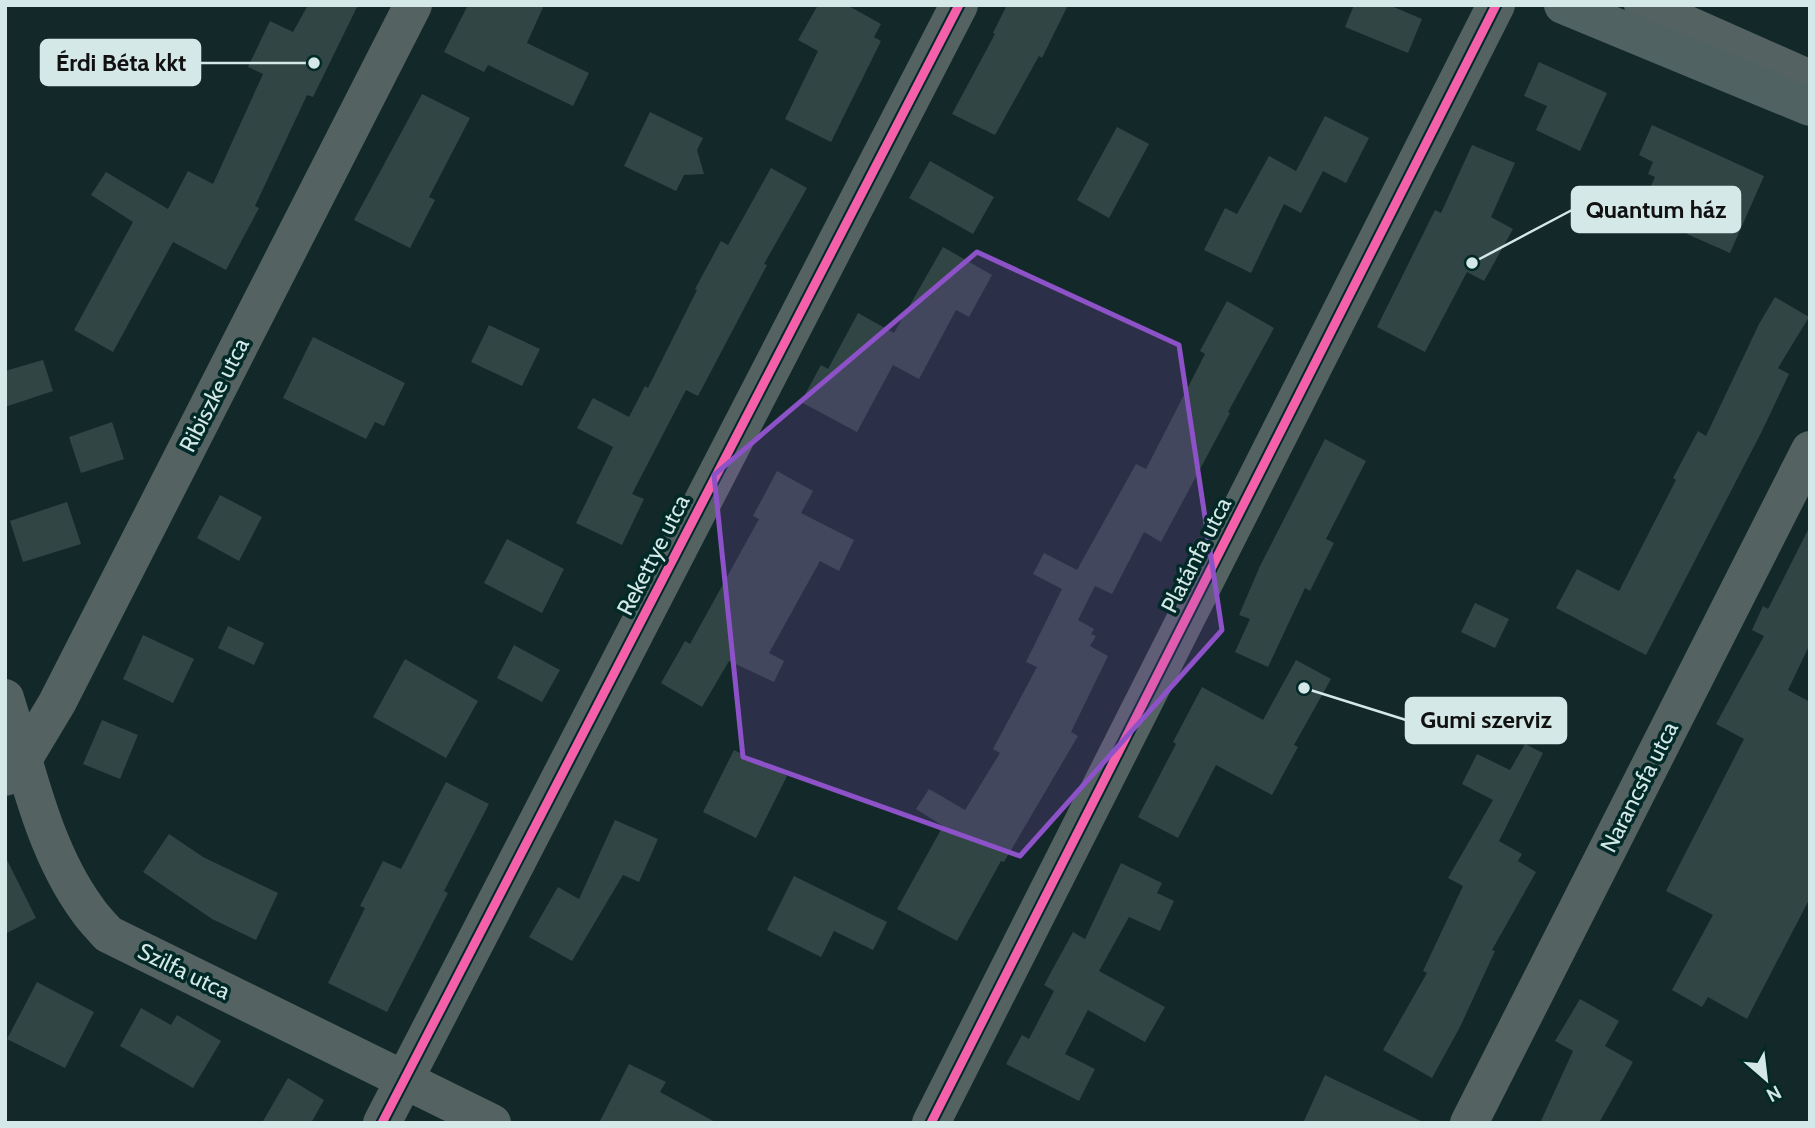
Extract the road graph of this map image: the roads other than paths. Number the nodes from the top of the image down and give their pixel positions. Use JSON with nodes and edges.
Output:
{"nodes":[{"id":1,"x":413,"y":5,"type":"edge"},
{"id":2,"x":959,"y":5,"type":"edge"},
{"id":3,"x":1496,"y":5,"type":"edge"},
{"id":4,"x":1643,"y":5,"type":"edge"},
{"id":5,"x":1566,"y":6,"type":"edge"},
{"id":6,"x":1810,"y":79,"type":"edge"},
{"id":7,"x":1810,"y":107,"type":"edge"},
{"id":8,"x":1810,"y":450,"type":"edge"},
{"id":9,"x":5,"y":698,"type":"edge"},
{"id":10,"x":15,"y":768,"type":"edge"},
{"id":11,"x":405,"y":1079,"type":"junction"},
{"id":12,"x":382,"y":1123,"type":"edge"},
{"id":13,"x":492,"y":1123,"type":"edge"},
{"id":14,"x":931,"y":1123,"type":"edge"},
{"id":15,"x":1469,"y":1123,"type":"edge"}],
"edges":[{"from":1,"to":10,"type":"street","name":"Ribiszke utca"},
{"from":2,"to":11,"type":"street","name":"Rekettye utca"},
{"from":3,"to":14,"type":"street","name":"Platánfa utca"},
{"from":4,"to":6,"type":"street"},
{"from":5,"to":7,"type":"main road"},
{"from":8,"to":15,"type":"street","name":"Narancsfa utca"},
{"from":9,"to":10,"type":"street","name":"Szilfa utca"},
{"from":10,"to":11,"type":"street","name":"Szilfa utca"},
{"from":11,"to":12,"type":"street","name":"Rekettye utca"},
{"from":11,"to":13,"type":"street","name":"Szilfa utca"}]}
